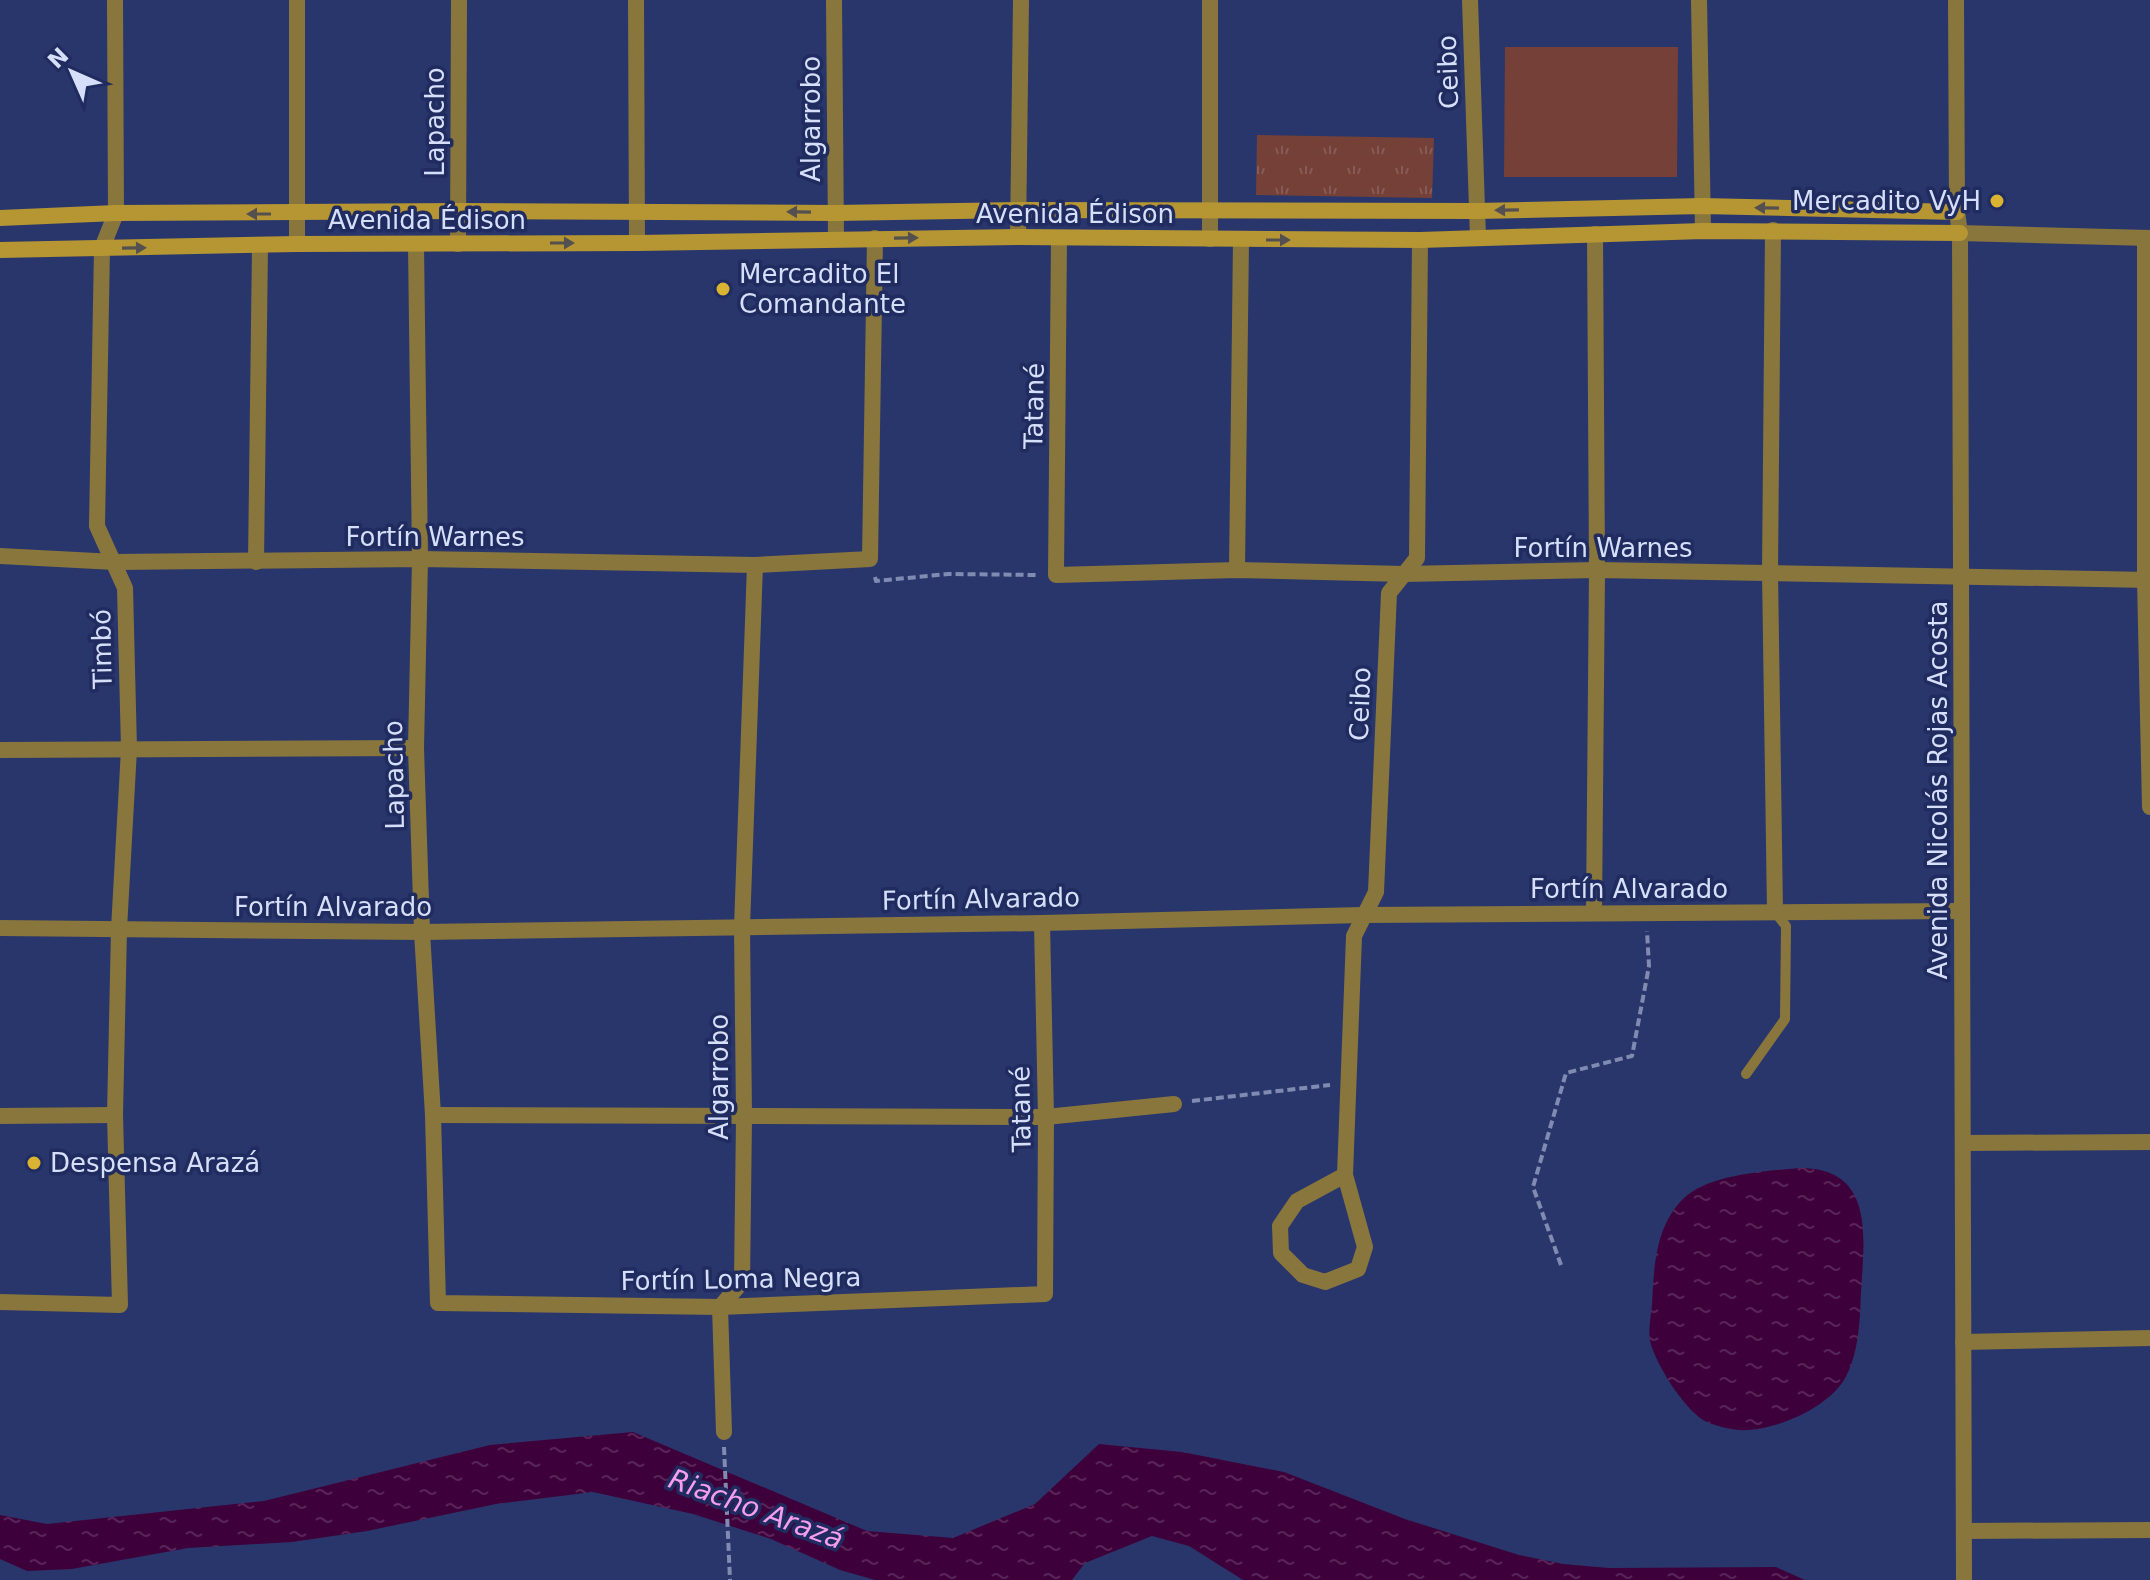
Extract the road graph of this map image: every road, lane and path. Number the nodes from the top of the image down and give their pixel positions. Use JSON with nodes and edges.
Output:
{"nodes":[{"id":1,"x":115,"y":0,"type":"edge"},
{"id":2,"x":297,"y":0,"type":"edge"},
{"id":3,"x":459,"y":0,"type":"edge"},
{"id":4,"x":636,"y":0,"type":"edge"},
{"id":5,"x":834,"y":0,"type":"edge"},
{"id":6,"x":1021,"y":0,"type":"edge"},
{"id":7,"x":1210,"y":0,"type":"edge"},
{"id":8,"x":1470,"y":0,"type":"edge"},
{"id":9,"x":1699,"y":0,"type":"edge"},
{"id":10,"x":1956,"y":0,"type":"edge"},
{"id":11,"x":1702,"y":206,"type":"junction"},
{"id":12,"x":638,"y":210,"type":"junction"},
{"id":13,"x":1019,"y":210,"type":"junction"},
{"id":14,"x":458,"y":211,"type":"junction"},
{"id":15,"x":1210,"y":211,"type":"junction"},
{"id":16,"x":1476,"y":211,"type":"junction"},
{"id":17,"x":1957,"y":212,"type":"junction"},
{"id":18,"x":116,"y":213,"type":"junction"},
{"id":19,"x":835,"y":213,"type":"junction"},
{"id":20,"x":297,"y":214,"type":"junction"},
{"id":21,"x":0,"y":218,"type":"edge"},
{"id":22,"x":1773,"y":230,"type":"junction"},
{"id":23,"x":1703,"y":231,"type":"junction"},
{"id":24,"x":1960,"y":233,"type":"junction"},
{"id":25,"x":1595,"y":234,"type":"junction"},
{"id":26,"x":1018,"y":237,"type":"junction"},
{"id":27,"x":836,"y":238,"type":"junction"},
{"id":28,"x":875,"y":238,"type":"junction"},
{"id":29,"x":1059,"y":238,"type":"junction"},
{"id":30,"x":1478,"y":238,"type":"junction"},
{"id":31,"x":2147,"y":238,"type":"edge"},
{"id":32,"x":1210,"y":239,"type":"junction"},
{"id":33,"x":1241,"y":240,"type":"junction"},
{"id":34,"x":1420,"y":240,"type":"junction"},
{"id":35,"x":637,"y":243,"type":"junction"},
{"id":36,"x":297,"y":244,"type":"junction"},
{"id":37,"x":458,"y":244,"type":"junction"},
{"id":38,"x":416,"y":245,"type":"junction"},
{"id":39,"x":260,"y":246,"type":"junction"},
{"id":40,"x":102,"y":248,"type":"junction"},
{"id":41,"x":0,"y":250,"type":"edge"},
{"id":42,"x":0,"y":556,"type":"edge"},
{"id":43,"x":420,"y":559,"type":"junction"},
{"id":44,"x":870,"y":559,"type":"junction"},
{"id":45,"x":115,"y":562,"type":"junction"},
{"id":46,"x":256,"y":562,"type":"junction"},
{"id":47,"x":755,"y":565,"type":"junction"},
{"id":48,"x":1237,"y":570,"type":"junction"},
{"id":49,"x":1597,"y":570,"type":"junction"},
{"id":50,"x":1770,"y":572,"type":"junction"},
{"id":51,"x":1404,"y":574,"type":"junction"},
{"id":52,"x":1056,"y":575,"type":"junction"},
{"id":53,"x":1961,"y":578,"type":"junction"},
{"id":54,"x":2148,"y":580,"type":"edge"},
{"id":55,"x":416,"y":748,"type":"junction"},
{"id":56,"x":129,"y":749,"type":"junction"},
{"id":57,"x":0,"y":750,"type":"edge"},
{"id":58,"x":2150,"y":807,"type":"edge"},
{"id":59,"x":1962,"y":911,"type":"junction"},
{"id":60,"x":1646,"y":912,"type":"junction"},
{"id":61,"x":1775,"y":912,"type":"junction"},
{"id":62,"x":1594,"y":913,"type":"junction"},
{"id":63,"x":1363,"y":915,"type":"junction"},
{"id":64,"x":1042,"y":923,"type":"junction"},
{"id":65,"x":742,"y":927,"type":"junction"},
{"id":66,"x":0,"y":928,"type":"edge"},
{"id":67,"x":119,"y":929,"type":"junction"},
{"id":68,"x":422,"y":932,"type":"junction"},
{"id":69,"x":1746,"y":1074,"type":"dead end"},
{"id":70,"x":1349,"y":1083,"type":"junction"},
{"id":71,"x":1174,"y":1104,"type":"joint"},
{"id":72,"x":115,"y":1115,"type":"junction"},
{"id":73,"x":433,"y":1115,"type":"junction"},
{"id":74,"x":0,"y":1116,"type":"edge"},
{"id":75,"x":744,"y":1117,"type":"junction"},
{"id":76,"x":1046,"y":1117,"type":"junction"},
{"id":77,"x":2150,"y":1142,"type":"edge"},
{"id":78,"x":1963,"y":1143,"type":"junction"},
{"id":79,"x":1345,"y":1175,"type":"junction"},
{"id":80,"x":1561,"y":1265,"type":"dead end"},
{"id":81,"x":1045,"y":1294,"type":"joint"},
{"id":82,"x":0,"y":1302,"type":"edge"},
{"id":83,"x":438,"y":1303,"type":"joint"},
{"id":84,"x":720,"y":1307,"type":"junction"},
{"id":85,"x":2150,"y":1338,"type":"edge"},
{"id":86,"x":1963,"y":1342,"type":"junction"},
{"id":87,"x":724,"y":1432,"type":"joint"},
{"id":88,"x":2150,"y":1530,"type":"edge"},
{"id":89,"x":1964,"y":1531,"type":"junction"},
{"id":90,"x":730,"y":1580,"type":"edge"},
{"id":91,"x":1964,"y":1580,"type":"edge"}],
"edges":[{"from":1,"to":18,"type":"street","name":"Timbó"},
{"from":2,"to":20,"type":"street"},
{"from":3,"to":14,"type":"street","name":"Lapacho"},
{"from":4,"to":12,"type":"street"},
{"from":5,"to":19,"type":"street","name":"Algarrobo"},
{"from":6,"to":13,"type":"street"},
{"from":7,"to":15,"type":"street"},
{"from":8,"to":16,"type":"street","name":"Ceibo"},
{"from":9,"to":11,"type":"street"},
{"from":10,"to":17,"type":"street","name":"Avenida Nicolás Rojas Acosta"},
{"from":11,"to":16,"type":"main road","name":"Avenida Édison","one_way":true},
{"from":17,"to":11,"type":"main road","name":"Avenida Édison","one_way":true},
{"from":11,"to":23,"type":"street"},
{"from":12,"to":14,"type":"main road","name":"Avenida Édison"},
{"from":19,"to":12,"type":"main road","name":"Avenida Édison","one_way":true},
{"from":12,"to":35,"type":"street"},
{"from":13,"to":15,"type":"main road","name":"Avenida Édison"},
{"from":13,"to":19,"type":"main road","name":"Avenida Édison"},
{"from":13,"to":26,"type":"street"},
{"from":14,"to":20,"type":"main road","name":"Avenida Édison"},
{"from":14,"to":37,"type":"street","name":"Lapacho"},
{"from":15,"to":16,"type":"main road","name":"Avenida Édison"},
{"from":15,"to":32,"type":"street"},
{"from":16,"to":30,"type":"street","name":"Ceibo"},
{"from":17,"to":24,"type":"street","name":"Avenida Nicolás Rojas Acosta"},
{"from":20,"to":18,"type":"main road","name":"Avenida Édison","one_way":true},
{"from":18,"to":21,"type":"main road","name":"Avenida Édison"},
{"from":18,"to":40,"type":"street","name":"Timbó"},
{"from":19,"to":27,"type":"street","name":"Algarrobo"},
{"from":20,"to":36,"type":"street"},
{"from":22,"to":23,"type":"main road","name":"Avenida Édison"},
{"from":22,"to":24,"type":"main road","name":"Avenida Édison"},
{"from":22,"to":50,"type":"street"},
{"from":23,"to":25,"type":"main road","name":"Avenida Édison"},
{"from":24,"to":31,"type":"street","name":"Avenida Édison"},
{"from":24,"to":53,"type":"street","name":"Avenida Nicolás Rojas Acosta"},
{"from":25,"to":30,"type":"main road","name":"Avenida Édison"},
{"from":25,"to":49,"type":"street"},
{"from":28,"to":26,"type":"main road","name":"Avenida Édison","one_way":true},
{"from":26,"to":29,"type":"main road","name":"Avenida Édison"},
{"from":27,"to":28,"type":"main road","name":"Avenida Édison"},
{"from":27,"to":35,"type":"main road","name":"Avenida Édison"},
{"from":28,"to":44,"type":"street"},
{"from":29,"to":32,"type":"main road","name":"Avenida Édison"},
{"from":29,"to":52,"type":"street","name":"Tatané"},
{"from":30,"to":34,"type":"main road","name":"Avenida Édison"},
{"from":31,"to":54,"type":"street"},
{"from":32,"to":33,"type":"main road","name":"Avenida Édison"},
{"from":33,"to":34,"type":"main road","name":"Avenida Édison","one_way":true},
{"from":33,"to":48,"type":"street"},
{"from":34,"to":51,"type":"street","name":"Ceibo"},
{"from":37,"to":35,"type":"main road","name":"Avenida Édison","one_way":true},
{"from":36,"to":38,"type":"main road","name":"Avenida Édison"},
{"from":36,"to":39,"type":"main road","name":"Avenida Édison"},
{"from":37,"to":38,"type":"main road","name":"Avenida Édison"},
{"from":38,"to":43,"type":"street","name":"Lapacho"},
{"from":40,"to":39,"type":"main road","name":"Avenida Édison","one_way":true},
{"from":39,"to":46,"type":"street"},
{"from":40,"to":41,"type":"main road","name":"Avenida Édison"},
{"from":40,"to":45,"type":"street","name":"Timbó"},
{"from":42,"to":45,"type":"street","name":"Fortín Warnes"},
{"from":43,"to":46,"type":"street","name":"Fortín Warnes"},
{"from":43,"to":47,"type":"street","name":"Fortín Warnes"},
{"from":43,"to":55,"type":"street","name":"Lapacho"},
{"from":44,"to":47,"type":"street","name":"Fortín Warnes"},
{"from":44,"to":52,"type":"path"},
{"from":45,"to":46,"type":"street","name":"Fortín Warnes"},
{"from":45,"to":56,"type":"street","name":"Timbó"},
{"from":47,"to":65,"type":"street","name":"Algarrobo"},
{"from":48,"to":51,"type":"street","name":"Fortín Warnes"},
{"from":48,"to":52,"type":"street","name":"Fortín Warnes"},
{"from":49,"to":50,"type":"street","name":"Fortín Warnes"},
{"from":49,"to":51,"type":"street","name":"Fortín Warnes"},
{"from":49,"to":62,"type":"street"},
{"from":50,"to":53,"type":"street","name":"Fortín Warnes"},
{"from":50,"to":61,"type":"street"},
{"from":51,"to":63,"type":"street","name":"Ceibo"},
{"from":53,"to":54,"type":"street","name":"Fortín Warnes"},
{"from":53,"to":59,"type":"street","name":"Avenida Nicolás Rojas Acosta"},
{"from":54,"to":58,"type":"street"},
{"from":55,"to":56,"type":"street"},
{"from":55,"to":68,"type":"street","name":"Lapacho"},
{"from":56,"to":57,"type":"street"},
{"from":56,"to":67,"type":"street","name":"Timbó"},
{"from":59,"to":61,"type":"street","name":"Fortín Alvarado"},
{"from":59,"to":78,"type":"street","name":"Avenida Nicolás Rojas Acosta"},
{"from":60,"to":61,"type":"street","name":"Fortín Alvarado"},
{"from":60,"to":62,"type":"street","name":"Fortín Alvarado"},
{"from":60,"to":80,"type":"path"},
{"from":61,"to":69,"type":"lane"},
{"from":62,"to":63,"type":"street","name":"Fortín Alvarado"},
{"from":63,"to":64,"type":"street","name":"Fortín Alvarado"},
{"from":63,"to":70,"type":"street","name":"Ceibo"},
{"from":64,"to":65,"type":"street","name":"Fortín Alvarado"},
{"from":64,"to":76,"type":"street","name":"Tatané"},
{"from":65,"to":68,"type":"street","name":"Fortín Alvarado"},
{"from":65,"to":75,"type":"street","name":"Algarrobo"},
{"from":66,"to":67,"type":"street","name":"Fortín Alvarado"},
{"from":67,"to":68,"type":"street","name":"Fortín Alvarado"},
{"from":67,"to":72,"type":"street","name":"Timbó"},
{"from":68,"to":73,"type":"street","name":"Lapacho"},
{"from":70,"to":71,"type":"path"},
{"from":70,"to":79,"type":"street","name":"Ceibo"},
{"from":71,"to":76,"type":"street"},
{"from":72,"to":74,"type":"street"},
{"from":72,"to":82,"type":"street","name":"Timbó"},
{"from":73,"to":75,"type":"street"},
{"from":73,"to":83,"type":"street","name":"Lapacho"},
{"from":75,"to":76,"type":"street"},
{"from":75,"to":84,"type":"street","name":"Algarrobo"},
{"from":76,"to":81,"type":"street","name":"Tatané"},
{"from":77,"to":78,"type":"street"},
{"from":78,"to":86,"type":"street","name":"Avenida Nicolás Rojas Acosta"},
{"from":79,"to":79,"type":"street","name":"Ceibo"},
{"from":81,"to":84,"type":"street","name":"Fortín Loma Negra"},
{"from":83,"to":84,"type":"street","name":"Fortín Loma Negra"},
{"from":84,"to":87,"type":"street"},
{"from":85,"to":86,"type":"street"},
{"from":86,"to":89,"type":"street","name":"Avenida Nicolás Rojas Acosta"},
{"from":87,"to":90,"type":"path"},
{"from":88,"to":89,"type":"street"},
{"from":89,"to":91,"type":"street","name":"Avenida Nicolás Rojas Acosta"}]}
